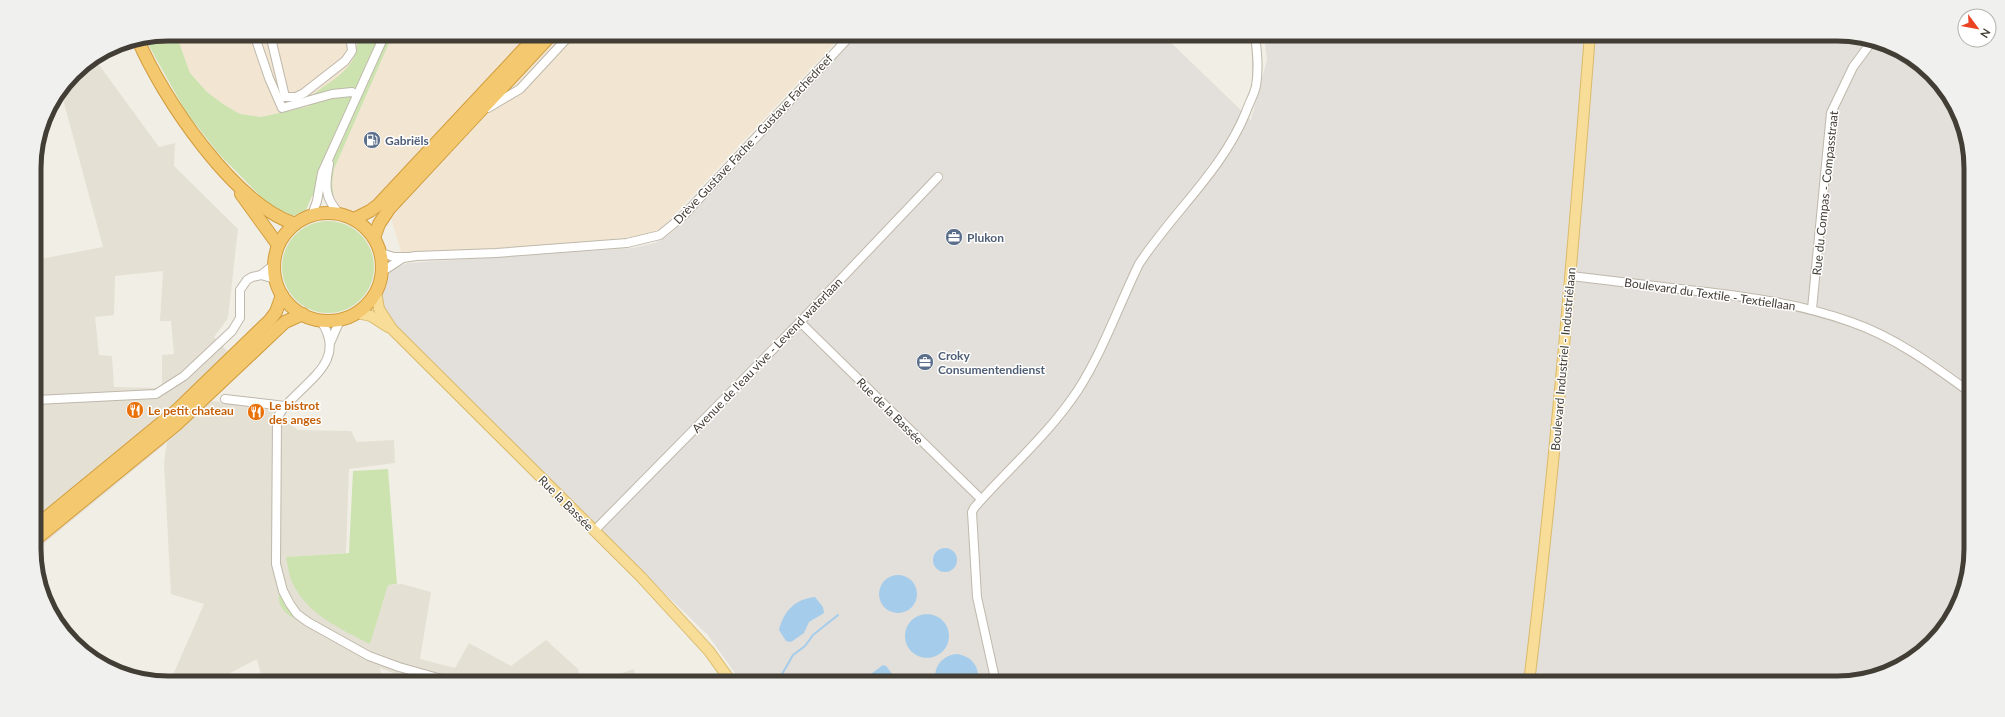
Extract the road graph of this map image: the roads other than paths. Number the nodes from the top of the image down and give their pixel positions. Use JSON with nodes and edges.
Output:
{"nodes":[{"id":1,"x":257,"y":41,"type":"edge"},
{"id":2,"x":271,"y":41,"type":"edge"},
{"id":3,"x":351,"y":41,"type":"edge"},
{"id":4,"x":382,"y":41,"type":"edge"},
{"id":5,"x":531,"y":41,"type":"edge"},
{"id":6,"x":545,"y":41,"type":"edge"},
{"id":7,"x":565,"y":41,"type":"edge"},
{"id":8,"x":846,"y":41,"type":"edge"},
{"id":9,"x":1255,"y":41,"type":"edge"},
{"id":10,"x":1589,"y":41,"type":"edge"},
{"id":11,"x":140,"y":44,"type":"edge"},
{"id":12,"x":1869,"y":45,"type":"edge"},
{"id":13,"x":357,"y":95,"type":"junction"},
{"id":14,"x":282,"y":100,"type":"junction"},
{"id":15,"x":478,"y":113,"type":"junction"},
{"id":16,"x":330,"y":159,"type":"junction"},
{"id":17,"x":938,"y":177,"type":"dead end"},
{"id":18,"x":234,"y":180,"type":"junction"},
{"id":19,"x":339,"y":214,"type":"junction"},
{"id":20,"x":312,"y":215,"type":"junction"},
{"id":21,"x":354,"y":219,"type":"junction"},
{"id":22,"x":295,"y":224,"type":"junction"},
{"id":23,"x":374,"y":238,"type":"junction"},
{"id":24,"x":278,"y":245,"type":"junction"},
{"id":25,"x":381,"y":253,"type":"junction"},
{"id":26,"x":411,"y":257,"type":"junction"},
{"id":27,"x":274,"y":265,"type":"junction"},
{"id":28,"x":383,"y":271,"type":"junction"},
{"id":29,"x":261,"y":275,"type":"junction"},
{"id":30,"x":1571,"y":276,"type":"junction"},
{"id":31,"x":275,"y":280,"type":"junction"},
{"id":32,"x":376,"y":292,"type":"junction"},
{"id":33,"x":282,"y":295,"type":"junction"},
{"id":34,"x":1812,"y":309,"type":"junction"},
{"id":35,"x":357,"y":313,"type":"junction"},
{"id":36,"x":303,"y":314,"type":"junction"},
{"id":37,"x":340,"y":320,"type":"junction"},
{"id":38,"x":321,"y":321,"type":"junction"},
{"id":39,"x":800,"y":322,"type":"junction"},
{"id":40,"x":392,"y":329,"type":"junction"},
{"id":41,"x":332,"y":337,"type":"junction"},
{"id":42,"x":1964,"y":389,"type":"edge"},
{"id":43,"x":225,"y":399,"type":"dead end"},
{"id":44,"x":41,"y":400,"type":"edge"},
{"id":45,"x":285,"y":406,"type":"junction"},
{"id":46,"x":982,"y":499,"type":"junction"},
{"id":47,"x":41,"y":522,"type":"edge"},
{"id":48,"x":594,"y":531,"type":"junction"},
{"id":49,"x":41,"y":535,"type":"edge"},
{"id":50,"x":431,"y":676,"type":"edge"},
{"id":51,"x":727,"y":676,"type":"edge"},
{"id":52,"x":994,"y":676,"type":"edge"},
{"id":53,"x":1530,"y":676,"type":"edge"}],
"edges":[{"from":1,"to":14,"type":"street"},
{"from":2,"to":14,"type":"street"},
{"from":3,"to":14,"type":"street"},
{"from":4,"to":13,"type":"street"},
{"from":5,"to":21,"type":"highway"},
{"from":6,"to":15,"type":"highway"},
{"from":7,"to":15,"type":"street"},
{"from":8,"to":26,"type":"street","name":"Drève Gustave Fache - Gustave Fachedreef"},
{"from":9,"to":46,"type":"street"},
{"from":10,"to":30,"type":"main road","name":"Boulevard Industriel - Industriélaan"},
{"from":11,"to":18,"type":"highway"},
{"from":12,"to":34,"type":"street","name":"Rue du Compas - Compasstraat"},
{"from":13,"to":14,"type":"street"},
{"from":13,"to":16,"type":"street"},
{"from":15,"to":23,"type":"highway"},
{"from":16,"to":19,"type":"street"},
{"from":16,"to":20,"type":"street"},
{"from":17,"to":39,"type":"street","name":"Avenue de l'eau vive - Levend waterlaan"},
{"from":18,"to":22,"type":"highway"},
{"from":18,"to":24,"type":"highway"},
{"from":19,"to":20,"type":"highway"},
{"from":19,"to":21,"type":"highway"},
{"from":20,"to":22,"type":"highway"},
{"from":21,"to":23,"type":"highway"},
{"from":22,"to":24,"type":"highway"},
{"from":23,"to":25,"type":"highway"},
{"from":24,"to":27,"type":"highway"},
{"from":25,"to":26,"type":"street","name":"Drève Gustave Fache - Gustave Fachedreef"},
{"from":25,"to":28,"type":"highway"},
{"from":26,"to":28,"type":"street","name":"Drève Gustave Fache - Gustave Fachedreef"},
{"from":27,"to":29,"type":"street"},
{"from":27,"to":31,"type":"highway"},
{"from":28,"to":32,"type":"highway"},
{"from":29,"to":31,"type":"street"},
{"from":29,"to":44,"type":"street"},
{"from":30,"to":34,"type":"street","name":"Boulevard du Textile - Textiellaan"},
{"from":30,"to":53,"type":"main road","name":"Boulevard Industriel - Industriélaan"},
{"from":31,"to":33,"type":"highway"},
{"from":32,"to":35,"type":"highway"},
{"from":32,"to":40,"type":"main road","name":"Rue la Bassée"},
{"from":33,"to":36,"type":"highway"},
{"from":33,"to":47,"type":"highway"},
{"from":34,"to":42,"type":"street","name":"Boulevard du Textile - Textiellaan"},
{"from":35,"to":37,"type":"highway"},
{"from":35,"to":40,"type":"main road","name":"Rue la Bassée"},
{"from":36,"to":38,"type":"highway"},
{"from":36,"to":49,"type":"highway"},
{"from":37,"to":38,"type":"highway"},
{"from":37,"to":41,"type":"street"},
{"from":38,"to":41,"type":"street"},
{"from":39,"to":46,"type":"street","name":"Rue de la Bassée"},
{"from":39,"to":48,"type":"street","name":"Avenue de l'eau vive - Levend waterlaan"},
{"from":40,"to":48,"type":"main road","name":"Rue la Bassée"},
{"from":41,"to":45,"type":"street"},
{"from":43,"to":45,"type":"street"},
{"from":45,"to":50,"type":"street"},
{"from":46,"to":52,"type":"street"},
{"from":48,"to":51,"type":"main road","name":"Rue la Bassée"}]}
